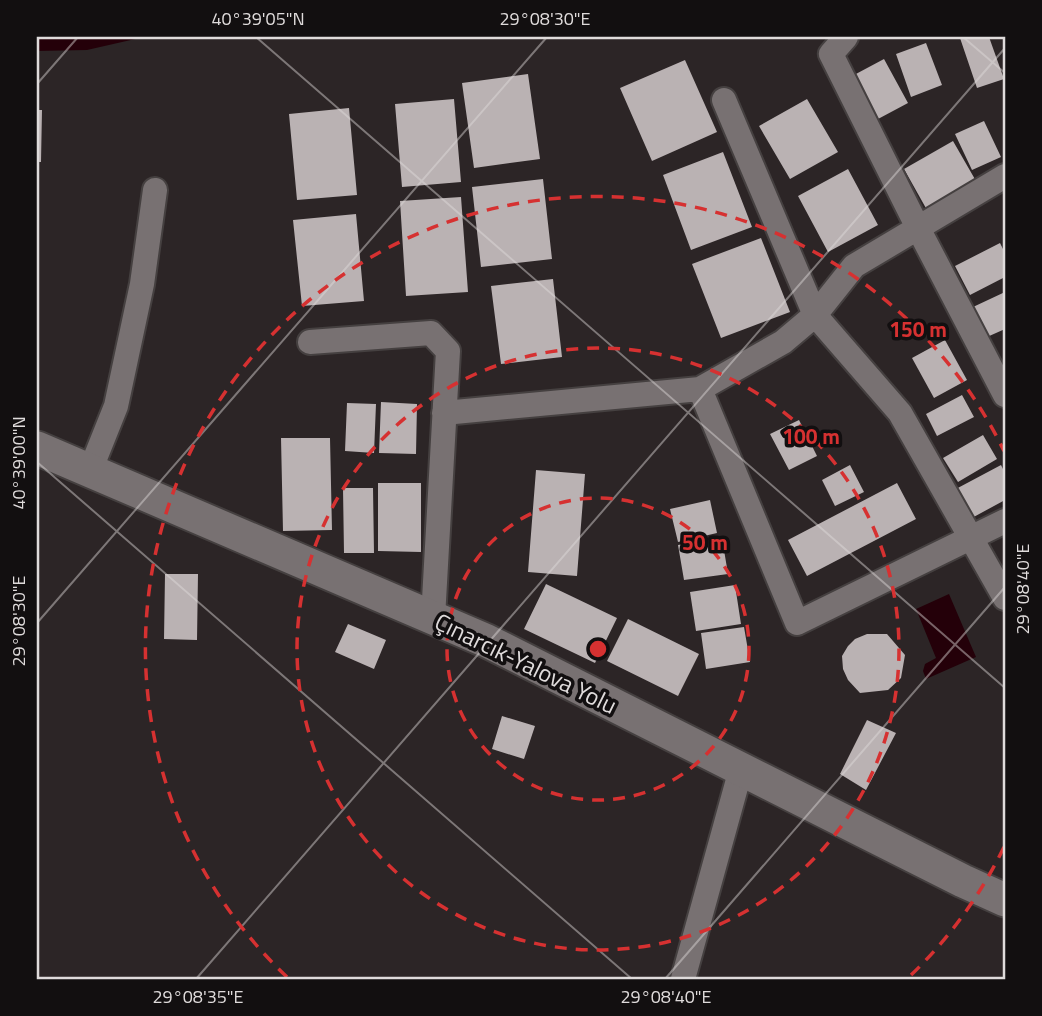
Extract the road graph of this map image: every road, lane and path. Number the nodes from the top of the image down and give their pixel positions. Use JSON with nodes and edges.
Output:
{"nodes":[{"id":1,"x":846,"y":37,"type":"edge"},
{"id":2,"x":724,"y":100,"type":"dead end"},
{"id":3,"x":1005,"y":176,"type":"edge"},
{"id":4,"x":155,"y":190,"type":"dead end"},
{"id":5,"x":918,"y":228,"type":"junction"},
{"id":6,"x":815,"y":315,"type":"junction"},
{"id":7,"x":310,"y":342,"type":"dead end"},
{"id":8,"x":700,"y":389,"type":"junction"},
{"id":9,"x":1005,"y":395,"type":"edge"},
{"id":10,"x":444,"y":413,"type":"junction"},
{"id":11,"x":37,"y":448,"type":"edge"},
{"id":12,"x":90,"y":471,"type":"junction"},
{"id":13,"x":1005,"y":521,"type":"edge"},
{"id":14,"x":971,"y":538,"type":"junction"},
{"id":15,"x":1005,"y":598,"type":"edge"},
{"id":16,"x":433,"y":618,"type":"junction"},
{"id":17,"x":741,"y":769,"type":"junction"},
{"id":18,"x":1005,"y":900,"type":"edge"},
{"id":19,"x":683,"y":979,"type":"edge"}],
"edges":[{"from":1,"to":5,"type":"street"},
{"from":2,"to":6,"type":"street"},
{"from":3,"to":5,"type":"street"},
{"from":4,"to":12,"type":"street"},
{"from":5,"to":6,"type":"street"},
{"from":5,"to":9,"type":"street"},
{"from":6,"to":8,"type":"street"},
{"from":6,"to":14,"type":"street"},
{"from":7,"to":10,"type":"street"},
{"from":8,"to":10,"type":"street"},
{"from":8,"to":14,"type":"street"},
{"from":10,"to":16,"type":"street"},
{"from":11,"to":12,"type":"street","name":"Çınarcık-Yalova Yolu"},
{"from":12,"to":16,"type":"street","name":"Çınarcık-Yalova Yolu"},
{"from":13,"to":14,"type":"street"},
{"from":14,"to":15,"type":"street"},
{"from":16,"to":17,"type":"street","name":"Çınarcık-Yalova Yolu"},
{"from":17,"to":18,"type":"street","name":"Çınarcık-Yalova Yolu"},
{"from":17,"to":19,"type":"street"}]}
